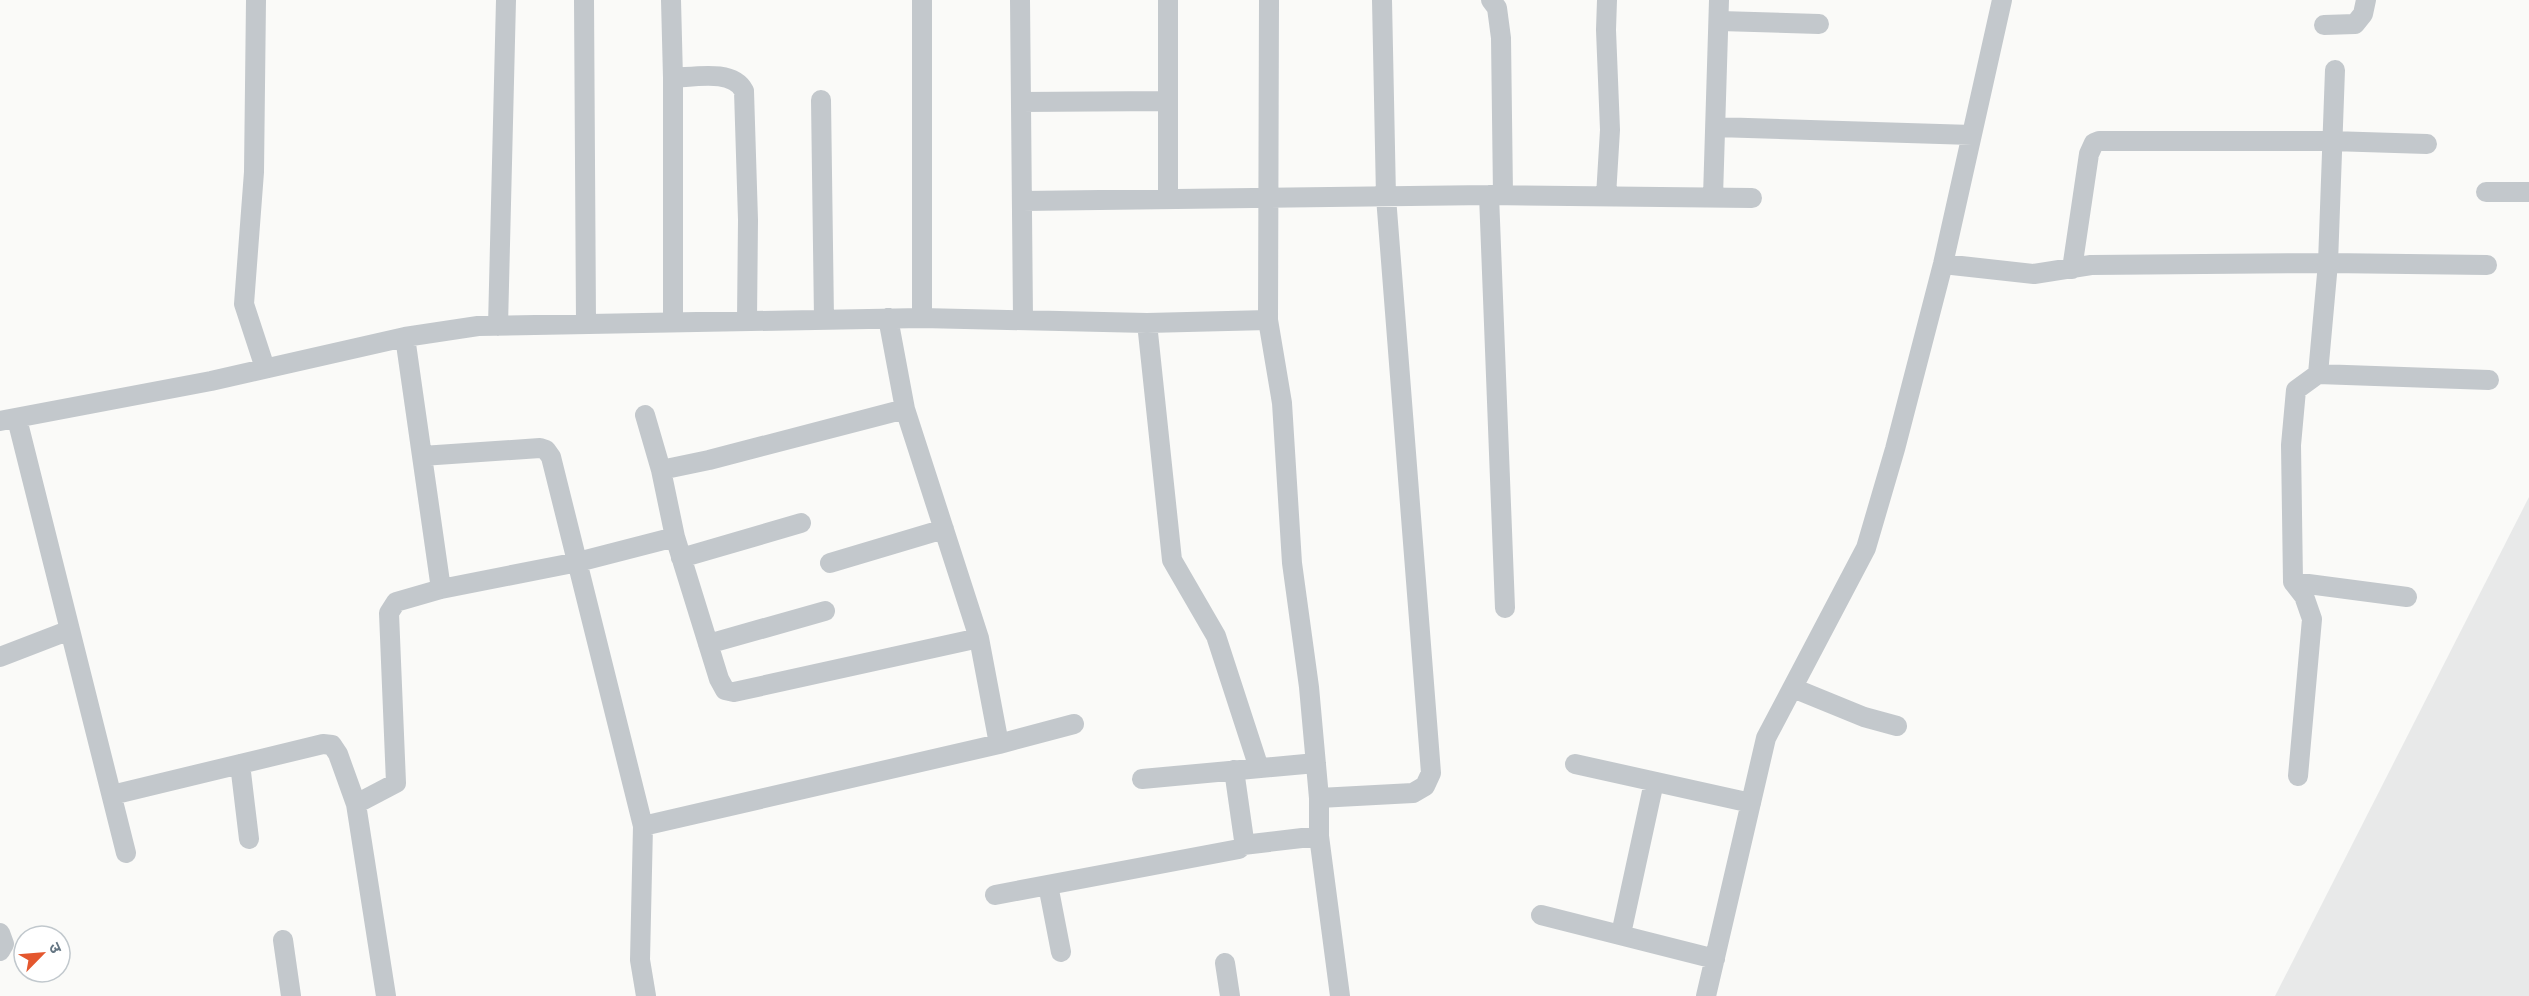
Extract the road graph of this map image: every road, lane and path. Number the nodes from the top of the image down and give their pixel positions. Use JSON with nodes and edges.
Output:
{"nodes":[{"id":1,"x":256,"y":0,"type":"edge"},
{"id":2,"x":506,"y":0,"type":"edge"},
{"id":3,"x":584,"y":0,"type":"edge"},
{"id":4,"x":670,"y":0,"type":"edge"},
{"id":5,"x":922,"y":0,"type":"edge"},
{"id":6,"x":1020,"y":0,"type":"edge"},
{"id":7,"x":1168,"y":0,"type":"edge"},
{"id":8,"x":1269,"y":0,"type":"edge"},
{"id":9,"x":1382,"y":0,"type":"edge"},
{"id":10,"x":1491,"y":0,"type":"edge"},
{"id":11,"x":1607,"y":0,"type":"edge"},
{"id":12,"x":1719,"y":0,"type":"edge"},
{"id":13,"x":2002,"y":0,"type":"edge"},
{"id":14,"x":2366,"y":0,"type":"edge"},
{"id":15,"x":1720,"y":21,"type":"junction"},
{"id":16,"x":1819,"y":24,"type":"dead end"},
{"id":17,"x":2324,"y":25,"type":"dead end"},
{"id":18,"x":2335,"y":70,"type":"dead end"},
{"id":19,"x":673,"y":78,"type":"junction"},
{"id":20,"x":821,"y":100,"type":"dead end"},
{"id":21,"x":1021,"y":102,"type":"junction"},
{"id":22,"x":1167,"y":102,"type":"junction"},
{"id":23,"x":1716,"y":127,"type":"junction"},
{"id":24,"x":1972,"y":135,"type":"junction"},
{"id":25,"x":2331,"y":141,"type":"junction"},
{"id":26,"x":2427,"y":144,"type":"dead end"},
{"id":27,"x":2486,"y":192,"type":"dead end"},
{"id":28,"x":2529,"y":192,"type":"edge"},
{"id":29,"x":1496,"y":195,"type":"junction"},
{"id":30,"x":1606,"y":196,"type":"junction"},
{"id":31,"x":1386,"y":197,"type":"junction"},
{"id":32,"x":1713,"y":197,"type":"junction"},
{"id":33,"x":1168,"y":198,"type":"junction"},
{"id":34,"x":1752,"y":198,"type":"dead end"},
{"id":35,"x":1267,"y":199,"type":"junction"},
{"id":36,"x":1023,"y":201,"type":"junction"},
{"id":37,"x":2328,"y":263,"type":"junction"},
{"id":38,"x":1943,"y":264,"type":"junction"},
{"id":39,"x":2487,"y":265,"type":"dead end"},
{"id":40,"x":2072,"y":269,"type":"junction"},
{"id":41,"x":888,"y":318,"type":"junction"},
{"id":42,"x":922,"y":318,"type":"junction"},
{"id":43,"x":824,"y":319,"type":"junction"},
{"id":44,"x":1023,"y":319,"type":"junction"},
{"id":45,"x":747,"y":320,"type":"junction"},
{"id":46,"x":1268,"y":320,"type":"junction"},
{"id":47,"x":674,"y":321,"type":"junction"},
{"id":48,"x":586,"y":323,"type":"junction"},
{"id":49,"x":1147,"y":323,"type":"junction"},
{"id":50,"x":498,"y":326,"type":"junction"},
{"id":51,"x":405,"y":337,"type":"junction"},
{"id":52,"x":265,"y":368,"type":"junction"},
{"id":53,"x":2318,"y":374,"type":"junction"},
{"id":54,"x":2489,"y":380,"type":"dead end"},
{"id":55,"x":904,"y":409,"type":"junction"},
{"id":56,"x":645,"y":416,"type":"dead end"},
{"id":57,"x":9,"y":420,"type":"edge"},
{"id":58,"x":422,"y":456,"type":"junction"},
{"id":59,"x":661,"y":470,"type":"junction"},
{"id":60,"x":801,"y":523,"type":"dead end"},
{"id":61,"x":944,"y":529,"type":"junction"},
{"id":62,"x":675,"y":537,"type":"junction"},
{"id":63,"x":681,"y":558,"type":"junction"},
{"id":64,"x":578,"y":562,"type":"junction"},
{"id":65,"x":830,"y":563,"type":"dead end"},
{"id":66,"x":2293,"y":582,"type":"junction"},
{"id":67,"x":441,"y":589,"type":"junction"},
{"id":68,"x":2407,"y":597,"type":"dead end"},
{"id":69,"x":1505,"y":608,"type":"dead end"},
{"id":70,"x":825,"y":612,"type":"dead end"},
{"id":71,"x":70,"y":630,"type":"junction"},
{"id":72,"x":979,"y":638,"type":"junction"},
{"id":73,"x":708,"y":644,"type":"junction"},
{"id":74,"x":0,"y":657,"type":"edge"},
{"id":75,"x":1793,"y":688,"type":"junction"},
{"id":76,"x":1074,"y":724,"type":"dead end"},
{"id":77,"x":1897,"y":726,"type":"dead end"},
{"id":78,"x":999,"y":744,"type":"junction"},
{"id":79,"x":1316,"y":763,"type":"junction"},
{"id":80,"x":240,"y":764,"type":"junction"},
{"id":81,"x":1575,"y":764,"type":"dead end"},
{"id":82,"x":1259,"y":768,"type":"junction"},
{"id":83,"x":1234,"y":770,"type":"junction"},
{"id":84,"x":2298,"y":776,"type":"dead end"},
{"id":85,"x":1142,"y":779,"type":"dead end"},
{"id":86,"x":1654,"y":782,"type":"junction"},
{"id":87,"x":112,"y":795,"type":"junction"},
{"id":88,"x":1318,"y":798,"type":"junction"},
{"id":89,"x":1751,"y":803,"type":"junction"},
{"id":90,"x":356,"y":804,"type":"junction"},
{"id":91,"x":643,"y":826,"type":"junction"},
{"id":92,"x":1319,"y":836,"type":"junction"},
{"id":93,"x":249,"y":838,"type":"dead end"},
{"id":94,"x":1244,"y":845,"type":"junction"},
{"id":95,"x":126,"y":853,"type":"dead end"},
{"id":96,"x":1048,"y":885,"type":"junction"},
{"id":97,"x":995,"y":895,"type":"dead end"},
{"id":98,"x":1541,"y":915,"type":"dead end"},
{"id":99,"x":0,"y":933,"type":"edge"},
{"id":100,"x":1622,"y":934,"type":"junction"},
{"id":101,"x":282,"y":940,"type":"dead end"},
{"id":102,"x":0,"y":951,"type":"edge"},
{"id":103,"x":1061,"y":952,"type":"dead end"},
{"id":104,"x":1715,"y":958,"type":"junction"},
{"id":105,"x":1226,"y":963,"type":"dead end"},
{"id":106,"x":291,"y":996,"type":"edge"},
{"id":107,"x":386,"y":996,"type":"edge"},
{"id":108,"x":646,"y":996,"type":"edge"},
{"id":109,"x":1230,"y":996,"type":"edge"},
{"id":110,"x":1340,"y":996,"type":"edge"},
{"id":111,"x":1706,"y":996,"type":"edge"}],
"edges":[{"from":1,"to":52,"type":"street"},
{"from":2,"to":50,"type":"street"},
{"from":3,"to":48,"type":"street"},
{"from":4,"to":19,"type":"street"},
{"from":5,"to":42,"type":"street"},
{"from":6,"to":21,"type":"street"},
{"from":7,"to":22,"type":"street"},
{"from":8,"to":35,"type":"street"},
{"from":9,"to":31,"type":"street"},
{"from":10,"to":29,"type":"street"},
{"from":11,"to":30,"type":"street"},
{"from":12,"to":15,"type":"street"},
{"from":13,"to":24,"type":"street"},
{"from":14,"to":17,"type":"street"},
{"from":15,"to":16,"type":"street"},
{"from":15,"to":23,"type":"street"},
{"from":18,"to":25,"type":"street"},
{"from":19,"to":45,"type":"street"},
{"from":19,"to":47,"type":"street"},
{"from":20,"to":43,"type":"street"},
{"from":21,"to":22,"type":"street"},
{"from":21,"to":36,"type":"street"},
{"from":22,"to":33,"type":"street"},
{"from":23,"to":24,"type":"street"},
{"from":23,"to":32,"type":"street"},
{"from":24,"to":38,"type":"street"},
{"from":25,"to":26,"type":"street"},
{"from":25,"to":37,"type":"street"},
{"from":25,"to":40,"type":"street"},
{"from":27,"to":28,"type":"street"},
{"from":29,"to":30,"type":"street"},
{"from":29,"to":31,"type":"street"},
{"from":29,"to":69,"type":"street"},
{"from":30,"to":32,"type":"street"},
{"from":31,"to":35,"type":"street"},
{"from":31,"to":88,"type":"street"},
{"from":32,"to":34,"type":"street"},
{"from":33,"to":35,"type":"street"},
{"from":33,"to":36,"type":"street"},
{"from":35,"to":46,"type":"street"},
{"from":36,"to":44,"type":"street"},
{"from":37,"to":39,"type":"street"},
{"from":37,"to":40,"type":"street"},
{"from":37,"to":53,"type":"street"},
{"from":38,"to":40,"type":"street"},
{"from":38,"to":75,"type":"street"},
{"from":41,"to":42,"type":"street"},
{"from":41,"to":43,"type":"street"},
{"from":41,"to":55,"type":"street"},
{"from":42,"to":44,"type":"street"},
{"from":43,"to":45,"type":"street"},
{"from":44,"to":49,"type":"street"},
{"from":45,"to":47,"type":"street"},
{"from":46,"to":49,"type":"street"},
{"from":46,"to":79,"type":"street"},
{"from":47,"to":48,"type":"street"},
{"from":48,"to":50,"type":"street"},
{"from":49,"to":82,"type":"street"},
{"from":50,"to":51,"type":"street"},
{"from":51,"to":52,"type":"street"},
{"from":51,"to":58,"type":"street"},
{"from":52,"to":57,"type":"street"},
{"from":53,"to":54,"type":"street"},
{"from":53,"to":66,"type":"street"},
{"from":55,"to":59,"type":"street"},
{"from":55,"to":61,"type":"street"},
{"from":56,"to":59,"type":"street"},
{"from":57,"to":71,"type":"street"},
{"from":58,"to":64,"type":"street"},
{"from":58,"to":67,"type":"street"},
{"from":59,"to":62,"type":"street"},
{"from":60,"to":63,"type":"street"},
{"from":61,"to":65,"type":"street"},
{"from":61,"to":72,"type":"street"},
{"from":62,"to":63,"type":"street"},
{"from":62,"to":64,"type":"street"},
{"from":63,"to":73,"type":"street"},
{"from":64,"to":67,"type":"street"},
{"from":64,"to":91,"type":"street"},
{"from":66,"to":68,"type":"street"},
{"from":66,"to":84,"type":"street"},
{"from":67,"to":90,"type":"street"},
{"from":70,"to":73,"type":"street"},
{"from":71,"to":74,"type":"street"},
{"from":71,"to":87,"type":"street"},
{"from":72,"to":73,"type":"street"},
{"from":72,"to":78,"type":"street"},
{"from":75,"to":77,"type":"street"},
{"from":75,"to":89,"type":"street"},
{"from":76,"to":78,"type":"street"},
{"from":78,"to":91,"type":"street"},
{"from":79,"to":82,"type":"street"},
{"from":79,"to":88,"type":"street"},
{"from":80,"to":87,"type":"street"},
{"from":80,"to":90,"type":"street"},
{"from":80,"to":93,"type":"street"},
{"from":81,"to":86,"type":"street"},
{"from":82,"to":83,"type":"street"},
{"from":83,"to":85,"type":"street"},
{"from":83,"to":94,"type":"street"},
{"from":86,"to":89,"type":"street"},
{"from":86,"to":100,"type":"street"},
{"from":87,"to":95,"type":"street"},
{"from":88,"to":92,"type":"street"},
{"from":89,"to":104,"type":"street"},
{"from":90,"to":107,"type":"street"},
{"from":91,"to":108,"type":"street"},
{"from":92,"to":94,"type":"street"},
{"from":92,"to":110,"type":"street"},
{"from":94,"to":96,"type":"street"},
{"from":96,"to":97,"type":"street"},
{"from":96,"to":103,"type":"street"},
{"from":98,"to":100,"type":"street"},
{"from":99,"to":102,"type":"street"},
{"from":100,"to":104,"type":"street"},
{"from":101,"to":106,"type":"street"},
{"from":104,"to":111,"type":"street"},
{"from":105,"to":109,"type":"street"}]}
